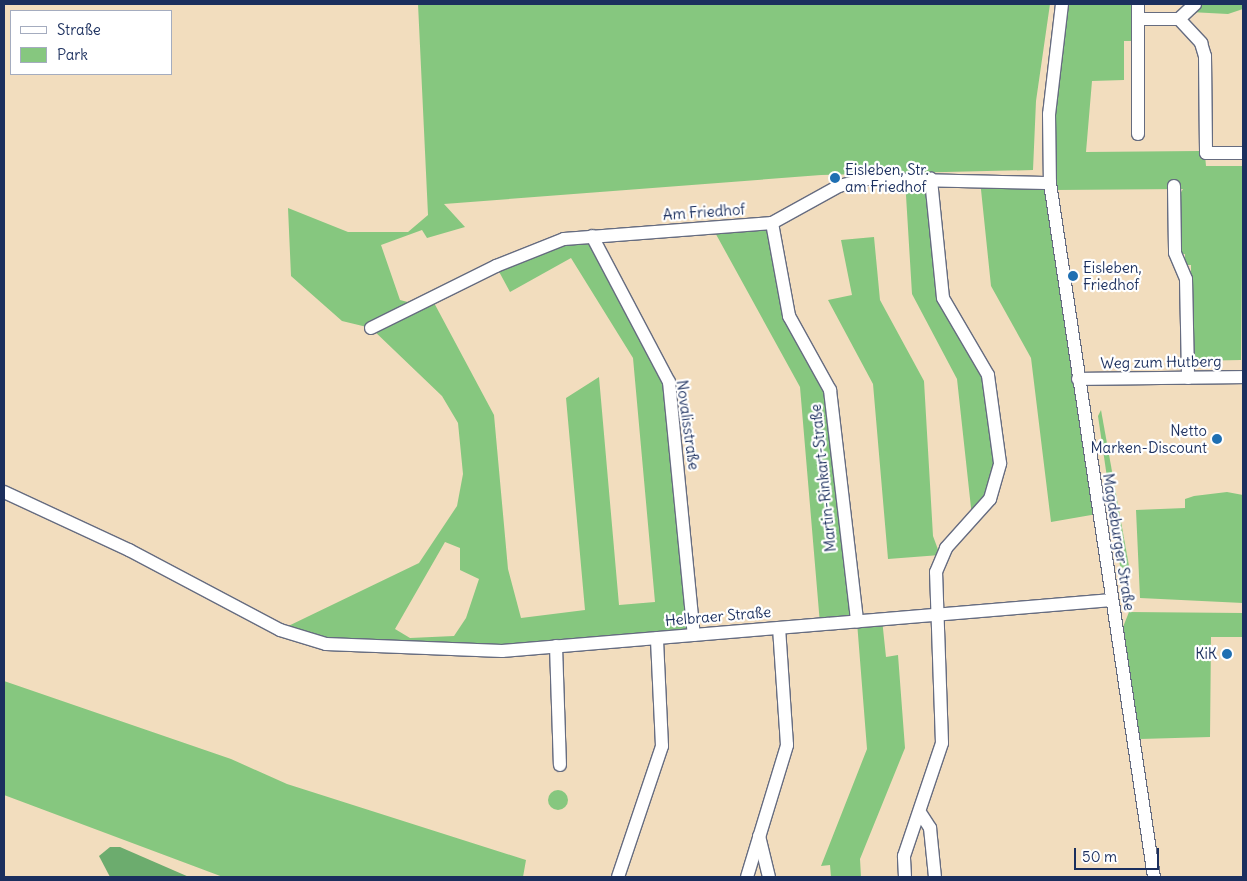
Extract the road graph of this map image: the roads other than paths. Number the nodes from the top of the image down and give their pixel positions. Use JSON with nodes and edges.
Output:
{"nodes":[{"id":1,"x":1062,"y":4,"type":"edge"},
{"id":2,"x":1138,"y":4,"type":"edge"},
{"id":3,"x":1195,"y":4,"type":"edge"},
{"id":4,"x":1138,"y":19,"type":"junction"},
{"id":5,"x":1179,"y":19,"type":"junction"},
{"id":6,"x":1138,"y":134,"type":"dead end"},
{"id":7,"x":1243,"y":153,"type":"edge"},
{"id":8,"x":931,"y":179,"type":"junction"},
{"id":9,"x":1050,"y":183,"type":"junction"},
{"id":10,"x":1174,"y":186,"type":"dead end"},
{"id":11,"x":772,"y":223,"type":"junction"},
{"id":12,"x":592,"y":236,"type":"junction"},
{"id":13,"x":371,"y":328,"type":"dead end"},
{"id":14,"x":1243,"y":377,"type":"edge"},
{"id":15,"x":1188,"y":378,"type":"junction"},
{"id":16,"x":1078,"y":379,"type":"junction"},
{"id":17,"x":4,"y":492,"type":"edge"},
{"id":18,"x":1112,"y":600,"type":"junction"},
{"id":19,"x":935,"y":615,"type":"junction"},
{"id":20,"x":857,"y":621,"type":"junction"},
{"id":21,"x":779,"y":628,"type":"junction"},
{"id":22,"x":694,"y":634,"type":"junction"},
{"id":23,"x":657,"y":638,"type":"junction"},
{"id":24,"x":556,"y":646,"type":"junction"},
{"id":25,"x":560,"y":765,"type":"dead end"},
{"id":26,"x":921,"y":814,"type":"junction"},
{"id":27,"x":758,"y":834,"type":"junction"},
{"id":28,"x":618,"y":877,"type":"edge"},
{"id":29,"x":747,"y":877,"type":"edge"},
{"id":30,"x":769,"y":877,"type":"edge"},
{"id":31,"x":904,"y":877,"type":"edge"},
{"id":32,"x":935,"y":877,"type":"edge"},
{"id":33,"x":1154,"y":877,"type":"edge"}],
"edges":[{"from":1,"to":9,"type":"street","name":"Magdeburger Straße"},
{"from":2,"to":4,"type":"street"},
{"from":3,"to":5,"type":"street"},
{"from":4,"to":5,"type":"street"},
{"from":4,"to":6,"type":"street"},
{"from":5,"to":7,"type":"street"},
{"from":8,"to":9,"type":"street","name":"Am Friedhof"},
{"from":8,"to":11,"type":"street","name":"Am Friedhof"},
{"from":8,"to":19,"type":"street"},
{"from":9,"to":16,"type":"street","name":"Magdeburger Straße"},
{"from":10,"to":15,"type":"street"},
{"from":11,"to":12,"type":"street","name":"Am Friedhof"},
{"from":11,"to":20,"type":"street","name":"Martin-Rinkart-Straße"},
{"from":12,"to":13,"type":"street","name":"Am Friedhof"},
{"from":12,"to":22,"type":"street","name":"Novalisstraße"},
{"from":14,"to":15,"type":"street","name":"Weg zum Hutberg"},
{"from":15,"to":16,"type":"street","name":"Weg zum Hutberg"},
{"from":16,"to":18,"type":"street","name":"Magdeburger Straße"},
{"from":17,"to":24,"type":"street","name":"Helbraer Straße"},
{"from":18,"to":19,"type":"street","name":"Helbraer Straße"},
{"from":18,"to":33,"type":"street","name":"Magdeburger Straße"},
{"from":19,"to":20,"type":"street","name":"Helbraer Straße"},
{"from":19,"to":26,"type":"street"},
{"from":20,"to":21,"type":"street","name":"Helbraer Straße"},
{"from":21,"to":22,"type":"street","name":"Helbraer Straße"},
{"from":21,"to":27,"type":"street"},
{"from":22,"to":23,"type":"street","name":"Helbraer Straße"},
{"from":23,"to":24,"type":"street","name":"Helbraer Straße"},
{"from":23,"to":28,"type":"street"},
{"from":24,"to":25,"type":"street"},
{"from":26,"to":31,"type":"street"},
{"from":26,"to":32,"type":"street"},
{"from":27,"to":29,"type":"street"},
{"from":27,"to":30,"type":"street"}]}
